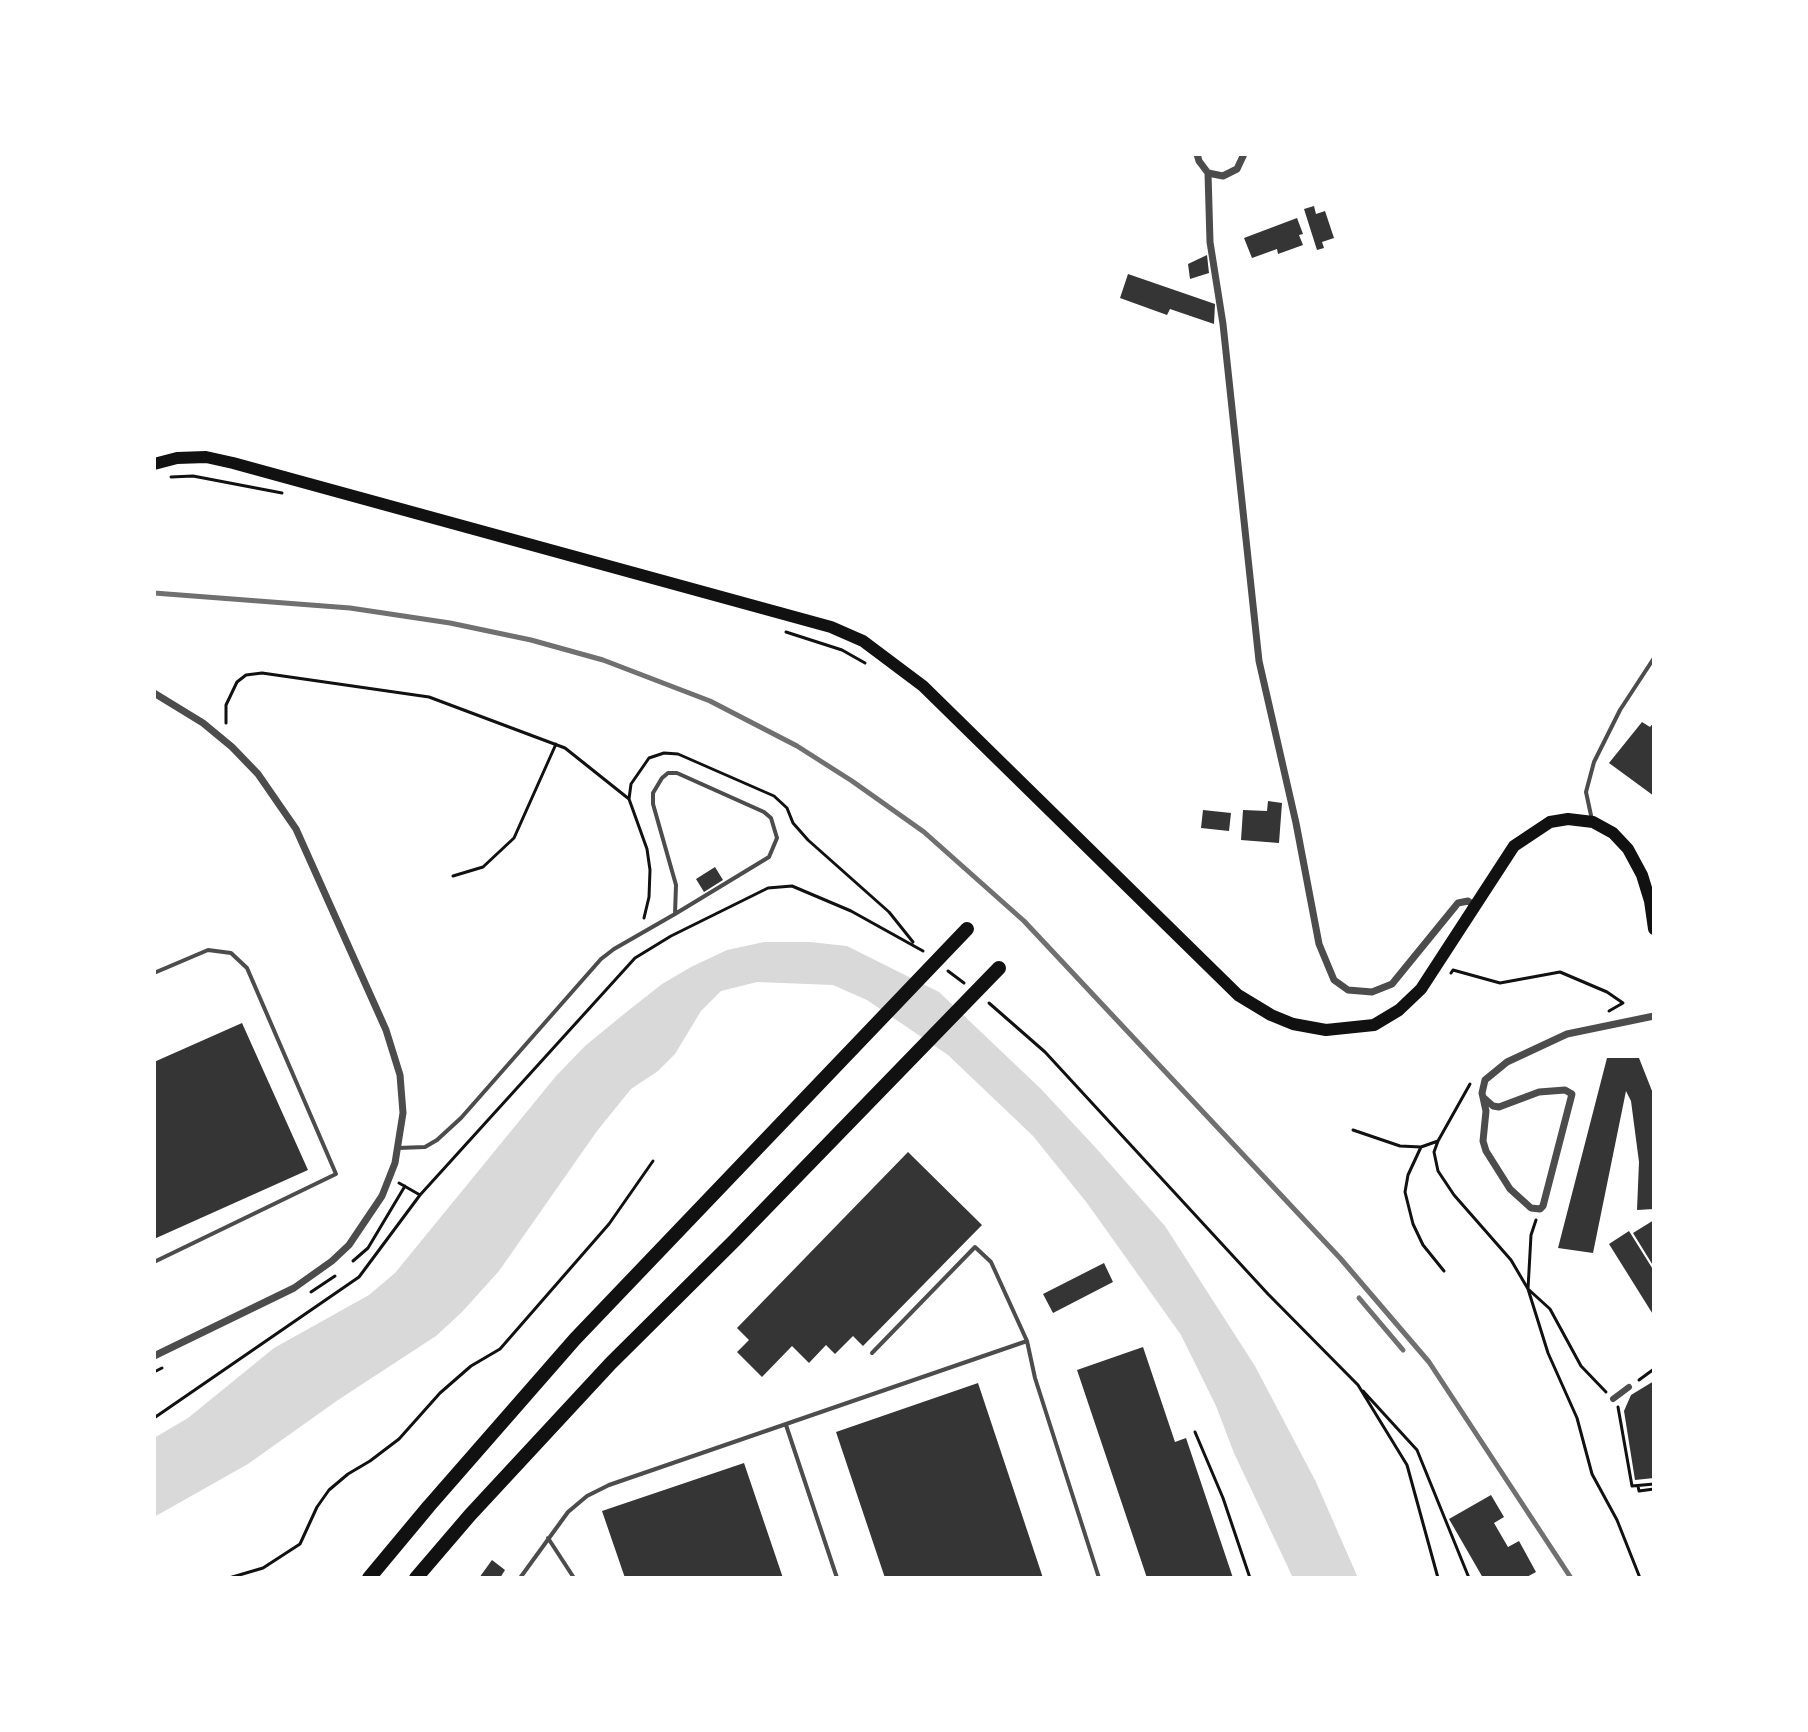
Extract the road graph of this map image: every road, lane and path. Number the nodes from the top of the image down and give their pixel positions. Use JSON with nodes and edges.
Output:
{"nodes":[{"id":1,"x":1197,"y":154,"type":"edge"},
{"id":2,"x":1244,"y":154,"type":"edge"},
{"id":3,"x":1208,"y":173,"type":"junction"},
{"id":4,"x":154,"y":464,"type":"edge"},
{"id":5,"x":167,"y":477,"type":"dead end"},
{"id":6,"x":295,"y":496,"type":"dead end"},
{"id":7,"x":775,"y":628,"type":"dead end"},
{"id":8,"x":1654,"y":658,"type":"edge"},
{"id":9,"x":875,"y":668,"type":"dead end"},
{"id":10,"x":154,"y":693,"type":"edge"},
{"id":11,"x":226,"y":723,"type":"dead end"},
{"id":12,"x":556,"y":744,"type":"junction"},
{"id":13,"x":629,"y":799,"type":"junction"},
{"id":14,"x":1593,"y":822,"type":"junction"},
{"id":15,"x":453,"y":876,"type":"dead end"},
{"id":16,"x":1475,"y":906,"type":"junction"},
{"id":17,"x":675,"y":914,"type":"junction"},
{"id":18,"x":967,"y":929,"type":"dead end"},
{"id":19,"x":1654,"y":929,"type":"edge"},
{"id":20,"x":640,"y":934,"type":"junction"},
{"id":21,"x":916,"y":946,"type":"junction"},
{"id":22,"x":649,"y":950,"type":"junction"},
{"id":23,"x":928,"y":955,"type":"dead end"},
{"id":24,"x":942,"y":959,"type":"junction"},
{"id":25,"x":999,"y":968,"type":"dead end"},
{"id":26,"x":1453,"y":970,"type":"dead end"},
{"id":27,"x":154,"y":973,"type":"edge"},
{"id":28,"x":964,"y":983,"type":"dead end"},
{"id":29,"x":988,"y":1002,"type":"dead end"},
{"id":30,"x":1601,"y":1013,"type":"dead end"},
{"id":31,"x":1654,"y":1016,"type":"edge"},
{"id":32,"x":1477,"y":1074,"type":"dead end"},
{"id":33,"x":1484,"y":1098,"type":"junction"},
{"id":34,"x":1353,"y":1130,"type":"dead end"},
{"id":35,"x":1438,"y":1141,"type":"junction"},
{"id":36,"x":1421,"y":1147,"type":"junction"},
{"id":37,"x":398,"y":1148,"type":"junction"},
{"id":38,"x":653,"y":1161,"type":"dead end"},
{"id":39,"x":391,"y":1177,"type":"junction"},
{"id":40,"x":420,"y":1195,"type":"junction"},
{"id":41,"x":1540,"y":1209,"type":"junction"},
{"id":42,"x":154,"y":1262,"type":"edge"},
{"id":43,"x":1444,"y":1271,"type":"dead end"},
{"id":44,"x":1528,"y":1289,"type":"junction"},
{"id":45,"x":1027,"y":1341,"type":"junction"},
{"id":46,"x":872,"y":1353,"type":"dead end"},
{"id":47,"x":154,"y":1356,"type":"edge"},
{"id":48,"x":1654,"y":1369,"type":"edge"},
{"id":49,"x":1358,"y":1385,"type":"junction"},
{"id":50,"x":1629,"y":1387,"type":"joint"},
{"id":51,"x":1613,"y":1399,"type":"junction"},
{"id":52,"x":154,"y":1418,"type":"edge"},
{"id":53,"x":786,"y":1425,"type":"junction"},
{"id":54,"x":1195,"y":1432,"type":"dead end"},
{"id":55,"x":1654,"y":1487,"type":"edge"},
{"id":56,"x":548,"y":1538,"type":"junction"},
{"id":57,"x":229,"y":1578,"type":"edge"},
{"id":58,"x":369,"y":1578,"type":"edge"},
{"id":59,"x":416,"y":1578,"type":"edge"},
{"id":60,"x":520,"y":1578,"type":"edge"},
{"id":61,"x":574,"y":1578,"type":"edge"},
{"id":62,"x":837,"y":1578,"type":"edge"},
{"id":63,"x":1099,"y":1578,"type":"edge"},
{"id":64,"x":1250,"y":1578,"type":"edge"},
{"id":65,"x":1438,"y":1578,"type":"edge"},
{"id":66,"x":1469,"y":1578,"type":"edge"},
{"id":67,"x":1640,"y":1578,"type":"edge"}],
"edges":[{"from":1,"to":3,"type":"street"},
{"from":2,"to":3,"type":"street"},
{"from":3,"to":16,"type":"street"},
{"from":4,"to":16,"type":"main road"},
{"from":5,"to":6,"type":"path"},
{"from":7,"to":9,"type":"path"},
{"from":8,"to":14,"type":"lane"},
{"from":10,"to":37,"type":"street"},
{"from":11,"to":12,"type":"path"},
{"from":12,"to":13,"type":"path"},
{"from":12,"to":15,"type":"path"},
{"from":13,"to":20,"type":"path"},
{"from":13,"to":21,"type":"path"},
{"from":14,"to":16,"type":"main road"},
{"from":14,"to":19,"type":"main road"},
{"from":17,"to":17,"type":"lane"},
{"from":17,"to":20,"type":"lane"},
{"from":18,"to":24,"type":"highway"},
{"from":20,"to":22,"type":"path"},
{"from":20,"to":37,"type":"lane"},
{"from":21,"to":22,"type":"path"},
{"from":21,"to":23,"type":"path"},
{"from":22,"to":40,"type":"path"},
{"from":24,"to":28,"type":"path"},
{"from":24,"to":58,"type":"highway"},
{"from":25,"to":59,"type":"highway"},
{"from":26,"to":30,"type":"path"},
{"from":27,"to":42,"type":"lane"},
{"from":29,"to":49,"type":"path"},
{"from":31,"to":33,"type":"street"},
{"from":32,"to":35,"type":"path"},
{"from":33,"to":41,"type":"street"},
{"from":33,"to":41,"type":"street"},
{"from":34,"to":36,"type":"path"},
{"from":35,"to":36,"type":"path"},
{"from":35,"to":44,"type":"path"},
{"from":36,"to":43,"type":"path"},
{"from":37,"to":39,"type":"street"},
{"from":38,"to":57,"type":"path"},
{"from":39,"to":40,"type":"path"},
{"from":39,"to":47,"type":"street"},
{"from":40,"to":52,"type":"path"},
{"from":41,"to":44,"type":"path"},
{"from":44,"to":51,"type":"path"},
{"from":44,"to":67,"type":"path"},
{"from":45,"to":46,"type":"lane"},
{"from":45,"to":53,"type":"lane"},
{"from":45,"to":63,"type":"lane"},
{"from":48,"to":50,"type":"path"},
{"from":49,"to":65,"type":"path"},
{"from":49,"to":66,"type":"path"},
{"from":50,"to":51,"type":"street"},
{"from":51,"to":55,"type":"path"},
{"from":53,"to":56,"type":"lane"},
{"from":53,"to":62,"type":"lane"},
{"from":54,"to":64,"type":"path"},
{"from":56,"to":60,"type":"lane"},
{"from":56,"to":61,"type":"lane"}]}
